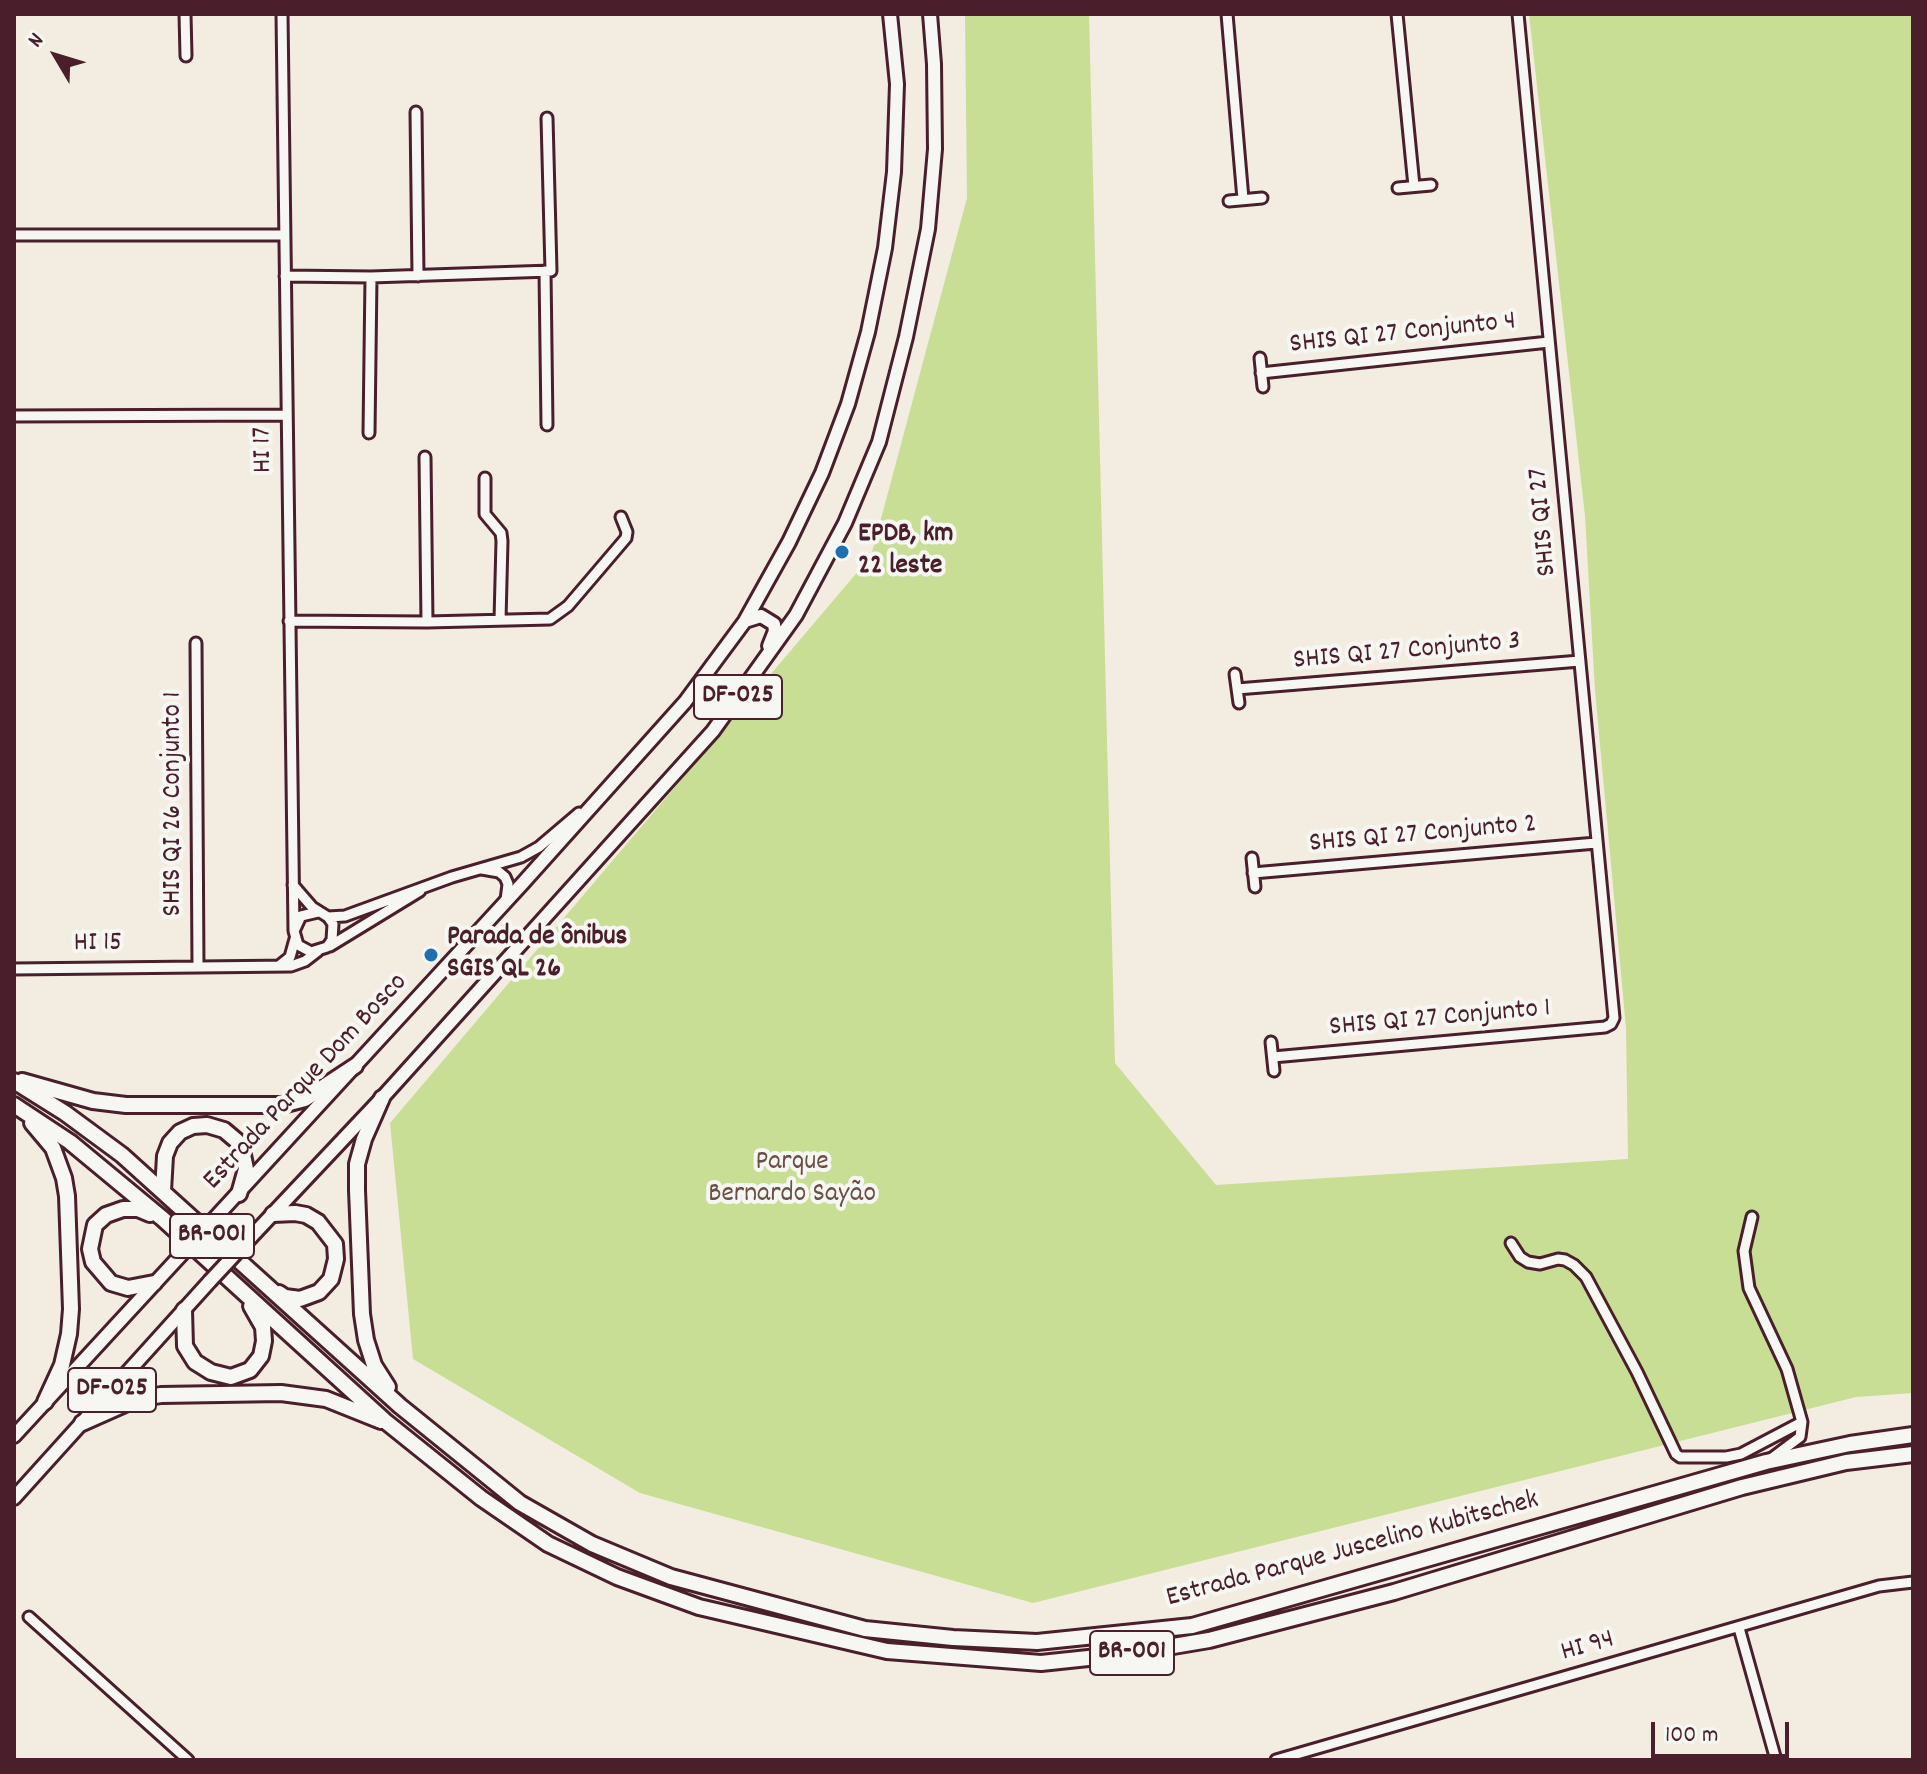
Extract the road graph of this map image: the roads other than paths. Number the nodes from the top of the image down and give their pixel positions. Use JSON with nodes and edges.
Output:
{"nodes":[{"id":1,"x":185,"y":14,"type":"edge"},
{"id":2,"x":282,"y":14,"type":"edge"},
{"id":3,"x":890,"y":14,"type":"edge"},
{"id":4,"x":930,"y":14,"type":"edge"},
{"id":5,"x":1227,"y":14,"type":"edge"},
{"id":6,"x":1397,"y":14,"type":"edge"},
{"id":7,"x":1518,"y":14,"type":"edge"},
{"id":8,"x":186,"y":56,"type":"dead end"},
{"id":9,"x":416,"y":112,"type":"dead end"},
{"id":10,"x":547,"y":118,"type":"dead end"},
{"id":11,"x":1431,"y":185,"type":"dead end"},
{"id":12,"x":1414,"y":186,"type":"junction"},
{"id":13,"x":1398,"y":188,"type":"dead end"},
{"id":14,"x":1262,"y":198,"type":"dead end"},
{"id":15,"x":1243,"y":199,"type":"junction"},
{"id":16,"x":1229,"y":201,"type":"dead end"},
{"id":17,"x":14,"y":235,"type":"edge"},
{"id":18,"x":284,"y":235,"type":"junction"},
{"id":19,"x":548,"y":271,"type":"junction"},
{"id":20,"x":285,"y":276,"type":"junction"},
{"id":21,"x":418,"y":276,"type":"junction"},
{"id":22,"x":371,"y":277,"type":"junction"},
{"id":23,"x":1549,"y":342,"type":"junction"},
{"id":24,"x":1260,"y":358,"type":"dead end"},
{"id":25,"x":1261,"y":373,"type":"junction"},
{"id":26,"x":1263,"y":387,"type":"dead end"},
{"id":27,"x":286,"y":415,"type":"junction"},
{"id":28,"x":14,"y":416,"type":"edge"},
{"id":29,"x":547,"y":425,"type":"dead end"},
{"id":30,"x":369,"y":433,"type":"dead end"},
{"id":31,"x":425,"y":457,"type":"dead end"},
{"id":32,"x":485,"y":478,"type":"dead end"},
{"id":33,"x":621,"y":517,"type":"dead end"},
{"id":34,"x":500,"y":620,"type":"junction"},
{"id":35,"x":289,"y":621,"type":"junction"},
{"id":36,"x":745,"y":621,"type":"junction"},
{"id":37,"x":427,"y":622,"type":"junction"},
{"id":38,"x":196,"y":643,"type":"dead end"},
{"id":39,"x":1580,"y":661,"type":"junction"},
{"id":40,"x":1235,"y":674,"type":"dead end"},
{"id":41,"x":753,"y":677,"type":"junction"},
{"id":42,"x":1237,"y":689,"type":"junction"},
{"id":43,"x":1239,"y":703,"type":"dead end"},
{"id":44,"x":612,"y":785,"type":"junction"},
{"id":45,"x":1596,"y":843,"type":"junction"},
{"id":46,"x":1252,"y":858,"type":"dead end"},
{"id":47,"x":479,"y":868,"type":"junction"},
{"id":48,"x":1253,"y":873,"type":"junction"},
{"id":49,"x":293,"y":885,"type":"junction"},
{"id":50,"x":429,"y":885,"type":"junction"},
{"id":51,"x":1255,"y":887,"type":"dead end"},
{"id":52,"x":506,"y":902,"type":"junction"},
{"id":53,"x":323,"y":914,"type":"junction"},
{"id":54,"x":294,"y":935,"type":"junction"},
{"id":55,"x":322,"y":949,"type":"junction"},
{"id":56,"x":280,"y":965,"type":"junction"},
{"id":57,"x":198,"y":966,"type":"junction"},
{"id":58,"x":14,"y":969,"type":"edge"},
{"id":59,"x":1611,"y":1024,"type":"joint"},
{"id":60,"x":1271,"y":1042,"type":"dead end"},
{"id":61,"x":1273,"y":1057,"type":"junction"},
{"id":62,"x":355,"y":1066,"type":"junction"},
{"id":63,"x":1274,"y":1071,"type":"dead end"},
{"id":64,"x":14,"y":1081,"type":"edge"},
{"id":65,"x":382,"y":1098,"type":"junction"},
{"id":66,"x":16,"y":1106,"type":"edge"},
{"id":67,"x":163,"y":1191,"type":"junction"},
{"id":68,"x":239,"y":1194,"type":"junction"},
{"id":69,"x":273,"y":1214,"type":"junction"},
{"id":70,"x":1752,"y":1217,"type":"dead end"},
{"id":71,"x":163,"y":1219,"type":"junction"},
{"id":72,"x":1511,"y":1243,"type":"dead end"},
{"id":73,"x":154,"y":1283,"type":"junction"},
{"id":74,"x":264,"y":1284,"type":"junction"},
{"id":75,"x":245,"y":1295,"type":"junction"},
{"id":76,"x":184,"y":1310,"type":"junction"},
{"id":77,"x":45,"y":1402,"type":"junction"},
{"id":78,"x":399,"y":1405,"type":"junction"},
{"id":79,"x":385,"y":1421,"type":"junction"},
{"id":80,"x":1802,"y":1422,"type":"junction"},
{"id":81,"x":82,"y":1423,"type":"junction"},
{"id":82,"x":1913,"y":1435,"type":"edge"},
{"id":83,"x":14,"y":1436,"type":"edge"},
{"id":84,"x":1913,"y":1454,"type":"edge"},
{"id":85,"x":1766,"y":1462,"type":"junction"},
{"id":86,"x":14,"y":1498,"type":"edge"},
{"id":87,"x":1913,"y":1582,"type":"edge"},
{"id":88,"x":29,"y":1617,"type":"dead end"},
{"id":89,"x":1739,"y":1628,"type":"junction"},
{"id":90,"x":188,"y":1760,"type":"edge"},
{"id":91,"x":1276,"y":1760,"type":"edge"},
{"id":92,"x":1776,"y":1760,"type":"edge"}],
"edges":[{"from":1,"to":8,"type":"street"},
{"from":2,"to":18,"type":"street","name":"HI 17"},
{"from":3,"to":36,"type":"main road","name":"Estrada Parque Dom Bosco","number":"DF-025"},
{"from":4,"to":41,"type":"main road","number":"DF-025"},
{"from":5,"to":15,"type":"street"},
{"from":6,"to":12,"type":"street"},
{"from":7,"to":23,"type":"street","name":"SHIS QI 27"},
{"from":9,"to":21,"type":"street"},
{"from":10,"to":19,"type":"street"},
{"from":11,"to":12,"type":"street"},
{"from":12,"to":13,"type":"street"},
{"from":14,"to":15,"type":"street"},
{"from":15,"to":16,"type":"street"},
{"from":17,"to":18,"type":"street"},
{"from":18,"to":20,"type":"street","name":"HI 17"},
{"from":19,"to":21,"type":"street"},
{"from":19,"to":29,"type":"street"},
{"from":20,"to":22,"type":"street"},
{"from":20,"to":27,"type":"street","name":"HI 17"},
{"from":21,"to":22,"type":"street"},
{"from":22,"to":30,"type":"street"},
{"from":23,"to":25,"type":"street","name":"SHIS QI 27 Conjunto 4"},
{"from":23,"to":39,"type":"street","name":"SHIS QI 27"},
{"from":24,"to":25,"type":"street"},
{"from":25,"to":26,"type":"street"},
{"from":27,"to":28,"type":"street"},
{"from":27,"to":35,"type":"street","name":"HI 17"},
{"from":31,"to":37,"type":"street"},
{"from":32,"to":34,"type":"street"},
{"from":33,"to":34,"type":"street"},
{"from":34,"to":37,"type":"street"},
{"from":35,"to":37,"type":"street"},
{"from":35,"to":49,"type":"street","name":"HI 17"},
{"from":36,"to":41,"type":"main road"},
{"from":36,"to":44,"type":"main road","name":"Estrada Parque Dom Bosco","number":"DF-025"},
{"from":38,"to":57,"type":"street","name":"SHIS QI 26 Conjunto 1"},
{"from":39,"to":42,"type":"street","name":"SHIS QI 27 Conjunto 3"},
{"from":39,"to":45,"type":"street","name":"SHIS QI 27"},
{"from":40,"to":42,"type":"street"},
{"from":41,"to":65,"type":"main road","number":"DF-025"},
{"from":42,"to":43,"type":"street"},
{"from":44,"to":47,"type":"street"},
{"from":44,"to":52,"type":"main road","name":"Estrada Parque Dom Bosco","number":"DF-025"},
{"from":45,"to":48,"type":"street","name":"SHIS QI 27 Conjunto 2"},
{"from":45,"to":59,"type":"street","name":"SHIS QI 27"},
{"from":46,"to":48,"type":"street"},
{"from":47,"to":50,"type":"street"},
{"from":47,"to":52,"type":"street"},
{"from":48,"to":51,"type":"street"},
{"from":49,"to":53,"type":"street"},
{"from":49,"to":54,"type":"street","name":"HI 17"},
{"from":50,"to":53,"type":"street"},
{"from":50,"to":55,"type":"street","name":"HI 15"},
{"from":52,"to":62,"type":"main road","name":"Estrada Parque Dom Bosco","number":"DF-025"},
{"from":53,"to":54,"type":"street"},
{"from":53,"to":55,"type":"street"},
{"from":54,"to":55,"type":"street"},
{"from":54,"to":56,"type":"street"},
{"from":55,"to":56,"type":"street","name":"HI 15"},
{"from":56,"to":57,"type":"street","name":"HI 15"},
{"from":57,"to":58,"type":"street","name":"HI 15"},
{"from":59,"to":61,"type":"street","name":"SHIS QI 27 Conjunto 1"},
{"from":60,"to":61,"type":"street"},
{"from":61,"to":63,"type":"street"},
{"from":62,"to":64,"type":"highway"},
{"from":62,"to":68,"type":"main road","name":"Estrada Parque Dom Bosco","number":"DF-025"},
{"from":64,"to":67,"type":"highway","name":"Estrada Parque Juscelino Kubitschek","number":"BR-001"},
{"from":65,"to":69,"type":"main road","number":"DF-025"},
{"from":65,"to":78,"type":"highway"},
{"from":66,"to":71,"type":"highway","name":"Estrada Parque Juscelino Kubitschek","number":"BR-001"},
{"from":66,"to":77,"type":"highway"},
{"from":67,"to":68,"type":"highway"},
{"from":67,"to":74,"type":"highway","name":"Estrada Parque Juscelino Kubitschek","number":"BR-001"},
{"from":68,"to":73,"type":"main road","name":"Estrada Parque Dom Bosco","number":"DF-025","bridge":true},
{"from":69,"to":74,"type":"highway"},
{"from":69,"to":76,"type":"main road","number":"DF-025","bridge":true},
{"from":70,"to":80,"type":"street"},
{"from":71,"to":73,"type":"highway"},
{"from":71,"to":75,"type":"highway","name":"Estrada Parque Juscelino Kubitschek","number":"BR-001"},
{"from":72,"to":80,"type":"street"},
{"from":73,"to":77,"type":"main road","name":"Estrada Parque Dom Bosco","number":"DF-025"},
{"from":74,"to":78,"type":"highway","name":"Estrada Parque Juscelino Kubitschek","number":"BR-001"},
{"from":75,"to":76,"type":"highway"},
{"from":75,"to":79,"type":"highway","name":"Estrada Parque Juscelino Kubitschek","number":"BR-001"},
{"from":76,"to":81,"type":"main road","number":"DF-025"},
{"from":77,"to":83,"type":"main road","name":"Estrada Parque Dom Bosco","number":"DF-025"},
{"from":78,"to":85,"type":"highway","name":"Estrada Parque Juscelino Kubitschek","number":"BR-001"},
{"from":79,"to":81,"type":"highway"},
{"from":79,"to":84,"type":"highway","name":"Estrada Parque Juscelino Kubitschek","number":"BR-001"},
{"from":80,"to":85,"type":"street"},
{"from":81,"to":86,"type":"main road","number":"DF-025"},
{"from":82,"to":85,"type":"highway","name":"Estrada Parque Juscelino Kubitschek","number":"BR-001"},
{"from":87,"to":89,"type":"street","name":"HI 94"},
{"from":88,"to":90,"type":"street"},
{"from":89,"to":91,"type":"street","name":"HI 94"},
{"from":89,"to":92,"type":"street"}]}
